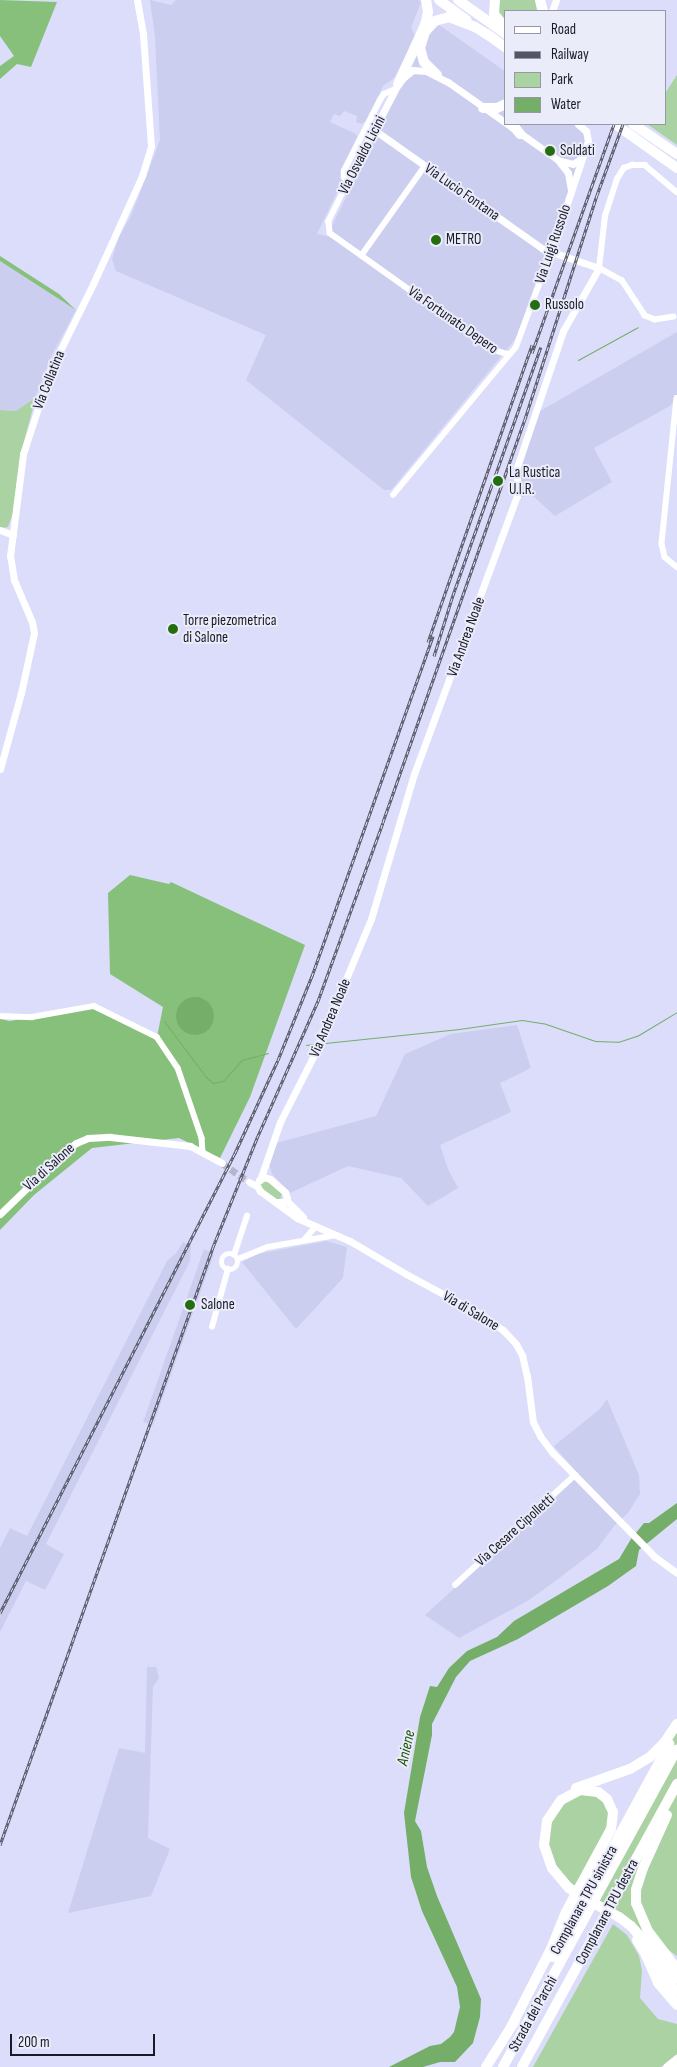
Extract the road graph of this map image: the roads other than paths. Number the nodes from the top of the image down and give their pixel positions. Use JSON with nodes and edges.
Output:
{"nodes":[{"id":1,"x":137,"y":0,"type":"edge"},
{"id":2,"x":426,"y":0,"type":"edge"},
{"id":3,"x":439,"y":0,"type":"edge"},
{"id":4,"x":458,"y":0,"type":"edge"},
{"id":5,"x":495,"y":0,"type":"edge"},
{"id":6,"x":504,"y":26,"type":"edge"},
{"id":7,"x":504,"y":33,"type":"edge"},
{"id":8,"x":491,"y":37,"type":"junction"},
{"id":9,"x":504,"y":47,"type":"edge"},
{"id":10,"x":437,"y":76,"type":"junction"},
{"id":11,"x":396,"y":87,"type":"junction"},
{"id":12,"x":504,"y":105,"type":"edge"},
{"id":13,"x":483,"y":108,"type":"junction"},
{"id":14,"x":504,"y":123,"type":"edge"},
{"id":15,"x":507,"y":125,"type":"edge"},
{"id":16,"x":513,"y":125,"type":"edge"},
{"id":17,"x":579,"y":125,"type":"edge"},
{"id":18,"x":616,"y":125,"type":"edge"},
{"id":19,"x":636,"y":125,"type":"edge"},
{"id":20,"x":374,"y":130,"type":"junction"},
{"id":21,"x":520,"y":134,"type":"junction"},
{"id":22,"x":677,"y":154,"type":"edge"},
{"id":23,"x":583,"y":157,"type":"junction"},
{"id":24,"x":558,"y":160,"type":"junction"},
{"id":25,"x":424,"y":166,"type":"junction"},
{"id":26,"x":677,"y":168,"type":"edge"},
{"id":27,"x":348,"y":183,"type":"junction"},
{"id":28,"x":571,"y":190,"type":"junction"},
{"id":29,"x":677,"y":192,"type":"edge"},
{"id":30,"x":328,"y":227,"type":"joint"},
{"id":31,"x":551,"y":252,"type":"junction"},
{"id":32,"x":362,"y":256,"type":"junction"},
{"id":33,"x":599,"y":268,"type":"junction"},
{"id":34,"x":674,"y":317,"type":"dead end"},
{"id":35,"x":507,"y":354,"type":"junction"},
{"id":36,"x":677,"y":398,"type":"edge"},
{"id":37,"x":393,"y":495,"type":"dead end"},
{"id":38,"x":0,"y":530,"type":"edge"},
{"id":39,"x":12,"y":535,"type":"junction"},
{"id":40,"x":677,"y":567,"type":"edge"},
{"id":41,"x":0,"y":769,"type":"edge"},
{"id":42,"x":0,"y":1016,"type":"edge"},
{"id":43,"x":203,"y":1151,"type":"junction"},
{"id":44,"x":222,"y":1163,"type":"tunnel mouth"},
{"id":45,"x":265,"y":1163,"type":"junction"},
{"id":46,"x":270,"y":1179,"type":"junction"},
{"id":47,"x":249,"y":1182,"type":"tunnel mouth"},
{"id":48,"x":259,"y":1183,"type":"junction"},
{"id":49,"x":286,"y":1200,"type":"junction"},
{"id":50,"x":276,"y":1202,"type":"junction"},
{"id":51,"x":0,"y":1214,"type":"edge"},
{"id":52,"x":247,"y":1216,"type":"dead end"},
{"id":53,"x":313,"y":1225,"type":"junction"},
{"id":54,"x":338,"y":1235,"type":"junction"},
{"id":55,"x":304,"y":1240,"type":"junction"},
{"id":56,"x":236,"y":1257,"type":"junction"},
{"id":57,"x":228,"y":1269,"type":"junction"},
{"id":58,"x":212,"y":1327,"type":"dead end"},
{"id":59,"x":575,"y":1475,"type":"junction"},
{"id":60,"x":677,"y":1573,"type":"edge"},
{"id":61,"x":455,"y":1585,"type":"dead end"},
{"id":62,"x":677,"y":1724,"type":"edge"},
{"id":63,"x":677,"y":1729,"type":"edge"},
{"id":64,"x":677,"y":1749,"type":"edge"},
{"id":65,"x":677,"y":1762,"type":"edge"},
{"id":66,"x":677,"y":1784,"type":"edge"},
{"id":67,"x":677,"y":1791,"type":"edge"},
{"id":68,"x":568,"y":1793,"type":"junction"},
{"id":69,"x":618,"y":1918,"type":"junction"},
{"id":70,"x":654,"y":1938,"type":"junction"},
{"id":71,"x":647,"y":1956,"type":"junction"},
{"id":72,"x":677,"y":1961,"type":"edge"},
{"id":73,"x":677,"y":1969,"type":"edge"},
{"id":74,"x":677,"y":1980,"type":"edge"},
{"id":75,"x":677,"y":1992,"type":"edge"},
{"id":76,"x":677,"y":2005,"type":"edge"},
{"id":77,"x":511,"y":2027,"type":"junction"},
{"id":78,"x":677,"y":2059,"type":"edge"},
{"id":79,"x":486,"y":2067,"type":"edge"},
{"id":80,"x":503,"y":2067,"type":"edge"},
{"id":81,"x":510,"y":2067,"type":"edge"},
{"id":82,"x":522,"y":2067,"type":"edge"},
{"id":83,"x":667,"y":2067,"type":"edge"}],
"edges":[{"from":1,"to":39,"type":"street","name":"Via Collatina"},
{"from":2,"to":11,"type":"highway"},
{"from":3,"to":8,"type":"highway"},
{"from":4,"to":7,"type":"highway"},
{"from":5,"to":6,"type":"highway"},
{"from":8,"to":9,"type":"highway"},
{"from":8,"to":10,"type":"highway"},
{"from":10,"to":11,"type":"street"},
{"from":10,"to":13,"type":"street"},
{"from":11,"to":20,"type":"street","name":"Via Osvaldo Licini"},
{"from":11,"to":27,"type":"street"},
{"from":12,"to":13,"type":"highway"},
{"from":13,"to":14,"type":"street"},
{"from":15,"to":21,"type":"street"},
{"from":16,"to":21,"type":"highway"},
{"from":17,"to":23,"type":"street","name":"Via Luigi Russolo"},
{"from":18,"to":26,"type":"highway"},
{"from":19,"to":22,"type":"highway"},
{"from":20,"to":25,"type":"street","name":"Via Lucio Fontana"},
{"from":20,"to":27,"type":"street","name":"Via Osvaldo Licini"},
{"from":21,"to":24,"type":"street"},
{"from":23,"to":24,"type":"street"},
{"from":23,"to":28,"type":"street","name":"Via Luigi Russolo"},
{"from":24,"to":28,"type":"street"},
{"from":25,"to":31,"type":"street","name":"Via Lucio Fontana"},
{"from":25,"to":32,"type":"street"},
{"from":27,"to":30,"type":"street","name":"Via Osvaldo Licini"},
{"from":28,"to":31,"type":"street","name":"Via Luigi Russolo"},
{"from":29,"to":33,"type":"street","name":"Via Andrea Noale"},
{"from":30,"to":32,"type":"street","name":"Via Fortunato Depero"},
{"from":31,"to":33,"type":"street","name":"Via Lucio Fontana"},
{"from":31,"to":35,"type":"street","name":"Via Luigi Russolo"},
{"from":32,"to":35,"type":"street","name":"Via Fortunato Depero"},
{"from":33,"to":34,"type":"street"},
{"from":33,"to":45,"type":"street","name":"Via Andrea Noale"},
{"from":35,"to":37,"type":"street","name":"Via Fortunato Depero"},
{"from":36,"to":40,"type":"street"},
{"from":38,"to":39,"type":"street"},
{"from":39,"to":41,"type":"street","name":"Via Collatina"},
{"from":42,"to":43,"type":"street"},
{"from":43,"to":44,"type":"street","name":"Via di Salone"},
{"from":43,"to":51,"type":"street","name":"Via di Salone"},
{"from":45,"to":46,"type":"street"},
{"from":45,"to":48,"type":"street","name":"Via Andrea Noale"},
{"from":46,"to":48,"type":"street"},
{"from":46,"to":49,"type":"street","name":"Via di Salone"},
{"from":47,"to":48,"type":"street","name":"Via di Salone"},
{"from":48,"to":50,"type":"street","name":"Via di Salone"},
{"from":49,"to":50,"type":"street"},
{"from":49,"to":53,"type":"street","name":"Via di Salone"},
{"from":50,"to":53,"type":"street","name":"Via di Salone"},
{"from":52,"to":56,"type":"street"},
{"from":53,"to":54,"type":"street","name":"Via di Salone"},
{"from":53,"to":55,"type":"street"},
{"from":53,"to":55,"type":"street"},
{"from":54,"to":55,"type":"street"},
{"from":54,"to":59,"type":"street","name":"Via di Salone"},
{"from":55,"to":56,"type":"street"},
{"from":56,"to":57,"type":"street"},
{"from":56,"to":57,"type":"street"},
{"from":57,"to":58,"type":"street"},
{"from":59,"to":60,"type":"street","name":"Via di Salone"},
{"from":59,"to":61,"type":"street","name":"Via Cesare Cipolletti"},
{"from":62,"to":68,"type":"highway"},
{"from":63,"to":77,"type":"highway","name":"Complanare TPU sinistra"},
{"from":64,"to":80,"type":"highway","name":"Strada dei Parchi"},
{"from":65,"to":81,"type":"highway","name":"Strada dei Parchi"},
{"from":66,"to":82,"type":"highway","name":"Complanare TPU destra"},
{"from":67,"to":70,"type":"highway"},
{"from":68,"to":69,"type":"highway"},
{"from":68,"to":77,"type":"highway"},
{"from":69,"to":71,"type":"highway"},
{"from":69,"to":74,"type":"highway"},
{"from":70,"to":72,"type":"highway"},
{"from":70,"to":73,"type":"highway"},
{"from":71,"to":75,"type":"highway"},
{"from":71,"to":76,"type":"highway"},
{"from":77,"to":79,"type":"highway","name":"Complanare TPU sinistra"},
{"from":78,"to":83,"type":"highway"}]}
